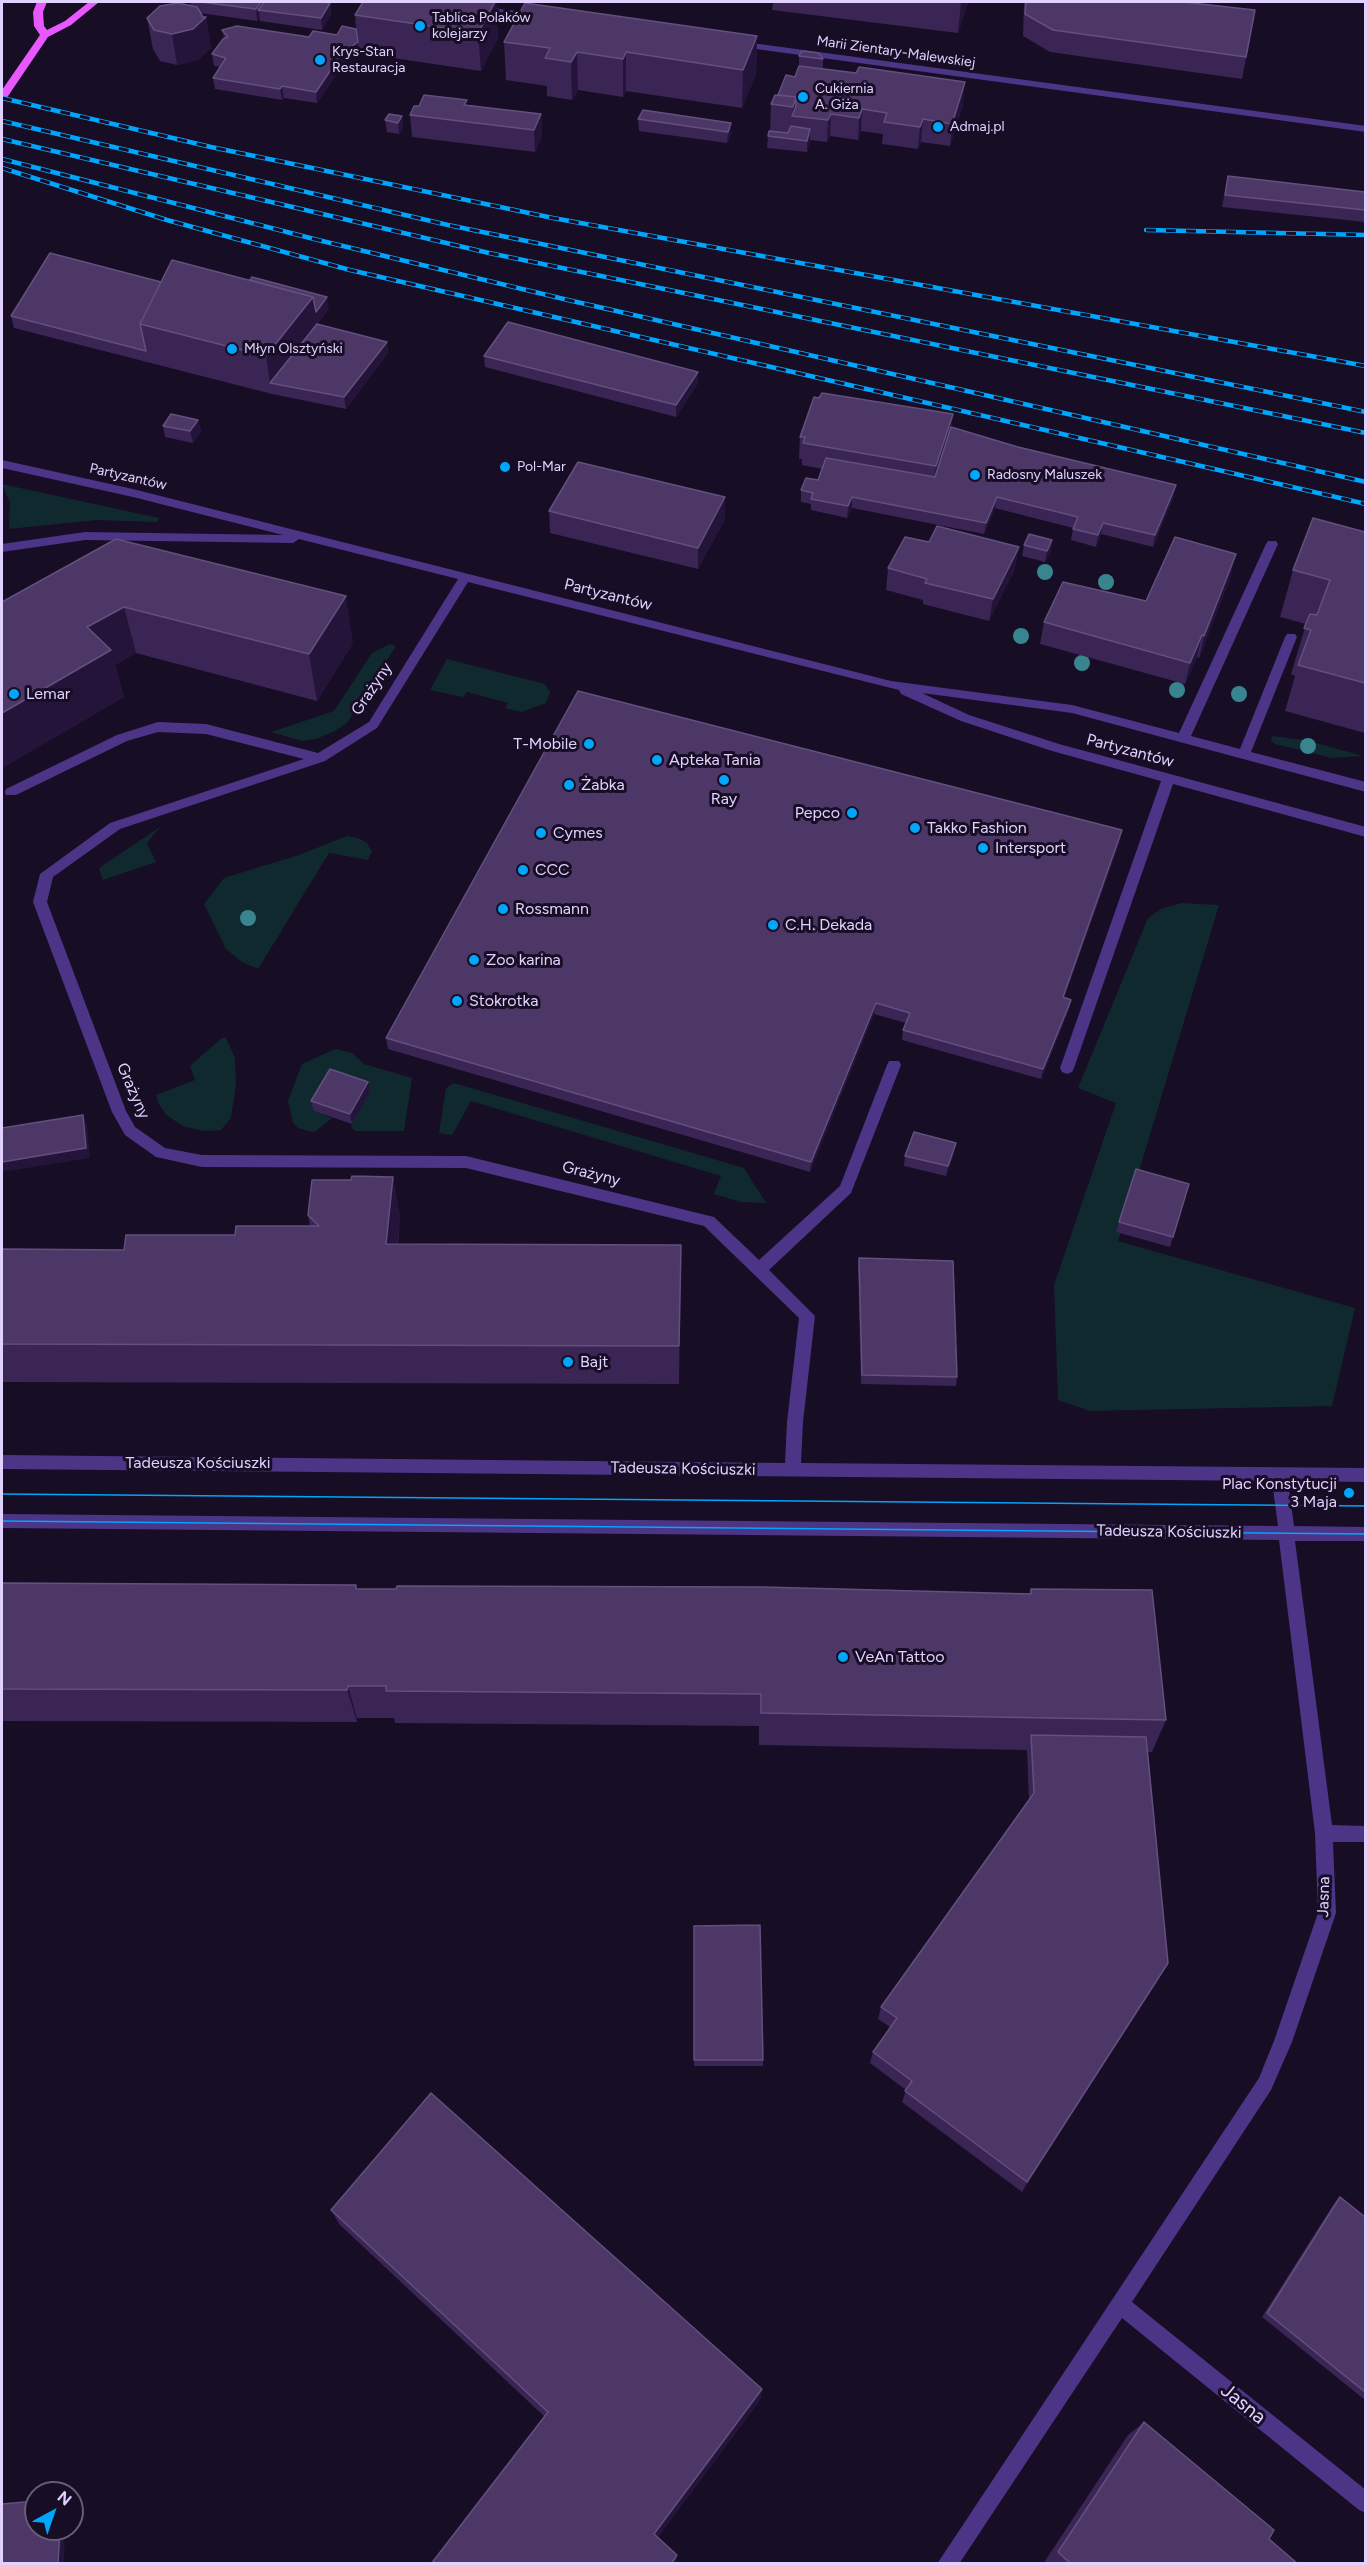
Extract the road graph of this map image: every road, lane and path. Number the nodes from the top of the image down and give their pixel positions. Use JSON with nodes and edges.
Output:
{"nodes":[{"id":1,"x":42,"y":2,"type":"edge"},
{"id":2,"x":94,"y":2,"type":"edge"},
{"id":3,"x":469,"y":8,"type":"edge"},
{"id":4,"x":552,"y":19,"type":"edge"},
{"id":5,"x":45,"y":35,"type":"junction"},
{"id":6,"x":729,"y":43,"type":"edge"},
{"id":7,"x":2,"y":97,"type":"edge"},
{"id":8,"x":1365,"y":129,"type":"edge"},
{"id":9,"x":2,"y":464,"type":"edge"},
{"id":10,"x":317,"y":539,"type":"junction"},
{"id":11,"x":1272,"y":544,"type":"dead end"},
{"id":12,"x":2,"y":548,"type":"edge"},
{"id":13,"x":466,"y":576,"type":"junction"},
{"id":14,"x":1291,"y":637,"type":"dead end"},
{"id":15,"x":891,"y":685,"type":"junction"},
{"id":16,"x":1183,"y":739,"type":"junction"},
{"id":17,"x":1244,"y":754,"type":"junction"},
{"id":18,"x":320,"y":758,"type":"junction"},
{"id":19,"x":1168,"y":779,"type":"junction"},
{"id":20,"x":1365,"y":787,"type":"edge"},
{"id":21,"x":11,"y":792,"type":"dead end"},
{"id":22,"x":1365,"y":832,"type":"edge"},
{"id":23,"x":894,"y":1065,"type":"dead end"},
{"id":24,"x":1067,"y":1068,"type":"dead end"},
{"id":25,"x":759,"y":1270,"type":"junction"},
{"id":26,"x":2,"y":1462,"type":"edge"},
{"id":27,"x":793,"y":1470,"type":"junction"},
{"id":28,"x":1279,"y":1474,"type":"junction"},
{"id":29,"x":1365,"y":1475,"type":"edge"},
{"id":30,"x":2,"y":1521,"type":"edge"},
{"id":31,"x":1287,"y":1533,"type":"junction"},
{"id":32,"x":1365,"y":1534,"type":"edge"},
{"id":33,"x":1324,"y":1833,"type":"junction"},
{"id":34,"x":1365,"y":1834,"type":"edge"},
{"id":35,"x":1120,"y":2304,"type":"junction"},
{"id":36,"x":1365,"y":2503,"type":"edge"},
{"id":37,"x":947,"y":2564,"type":"edge"}],
"edges":[{"from":1,"to":5,"type":"main road"},
{"from":2,"to":5,"type":"main road"},
{"from":3,"to":4,"type":"street"},
{"from":5,"to":7,"type":"main road"},
{"from":6,"to":8,"type":"street","name":"Marii Zientary-Malewskiej"},
{"from":9,"to":10,"type":"street","name":"Partyzantów"},
{"from":10,"to":12,"type":"street","name":"Partyzantów"},
{"from":10,"to":13,"type":"street","name":"Partyzantów"},
{"from":11,"to":16,"type":"street"},
{"from":13,"to":15,"type":"street","name":"Partyzantów"},
{"from":13,"to":18,"type":"street","name":"Grażyny"},
{"from":14,"to":17,"type":"street"},
{"from":15,"to":16,"type":"street","name":"Partyzantów"},
{"from":15,"to":19,"type":"street","name":"Partyzantów"},
{"from":16,"to":17,"type":"street","name":"Partyzantów"},
{"from":17,"to":20,"type":"street","name":"Partyzantów"},
{"from":18,"to":21,"type":"street"},
{"from":18,"to":25,"type":"street","name":"Grażyny"},
{"from":19,"to":22,"type":"street","name":"Partyzantów"},
{"from":19,"to":24,"type":"street"},
{"from":23,"to":25,"type":"street"},
{"from":25,"to":27,"type":"street","name":"Grażyny"},
{"from":26,"to":27,"type":"street","name":"Tadeusza Kościuszki"},
{"from":27,"to":28,"type":"street","name":"Tadeusza Kościuszki"},
{"from":28,"to":29,"type":"street","name":"Tadeusza Kościuszki"},
{"from":28,"to":31,"type":"street","name":"Jasna"},
{"from":30,"to":31,"type":"street","name":"Tadeusza Kościuszki"},
{"from":31,"to":32,"type":"street","name":"Tadeusza Kościuszki"},
{"from":31,"to":33,"type":"street","name":"Jasna"},
{"from":33,"to":34,"type":"street"},
{"from":33,"to":35,"type":"street","name":"Jasna"},
{"from":35,"to":36,"type":"street","name":"Jasna"},
{"from":35,"to":37,"type":"street","name":"Jasna"}]}
